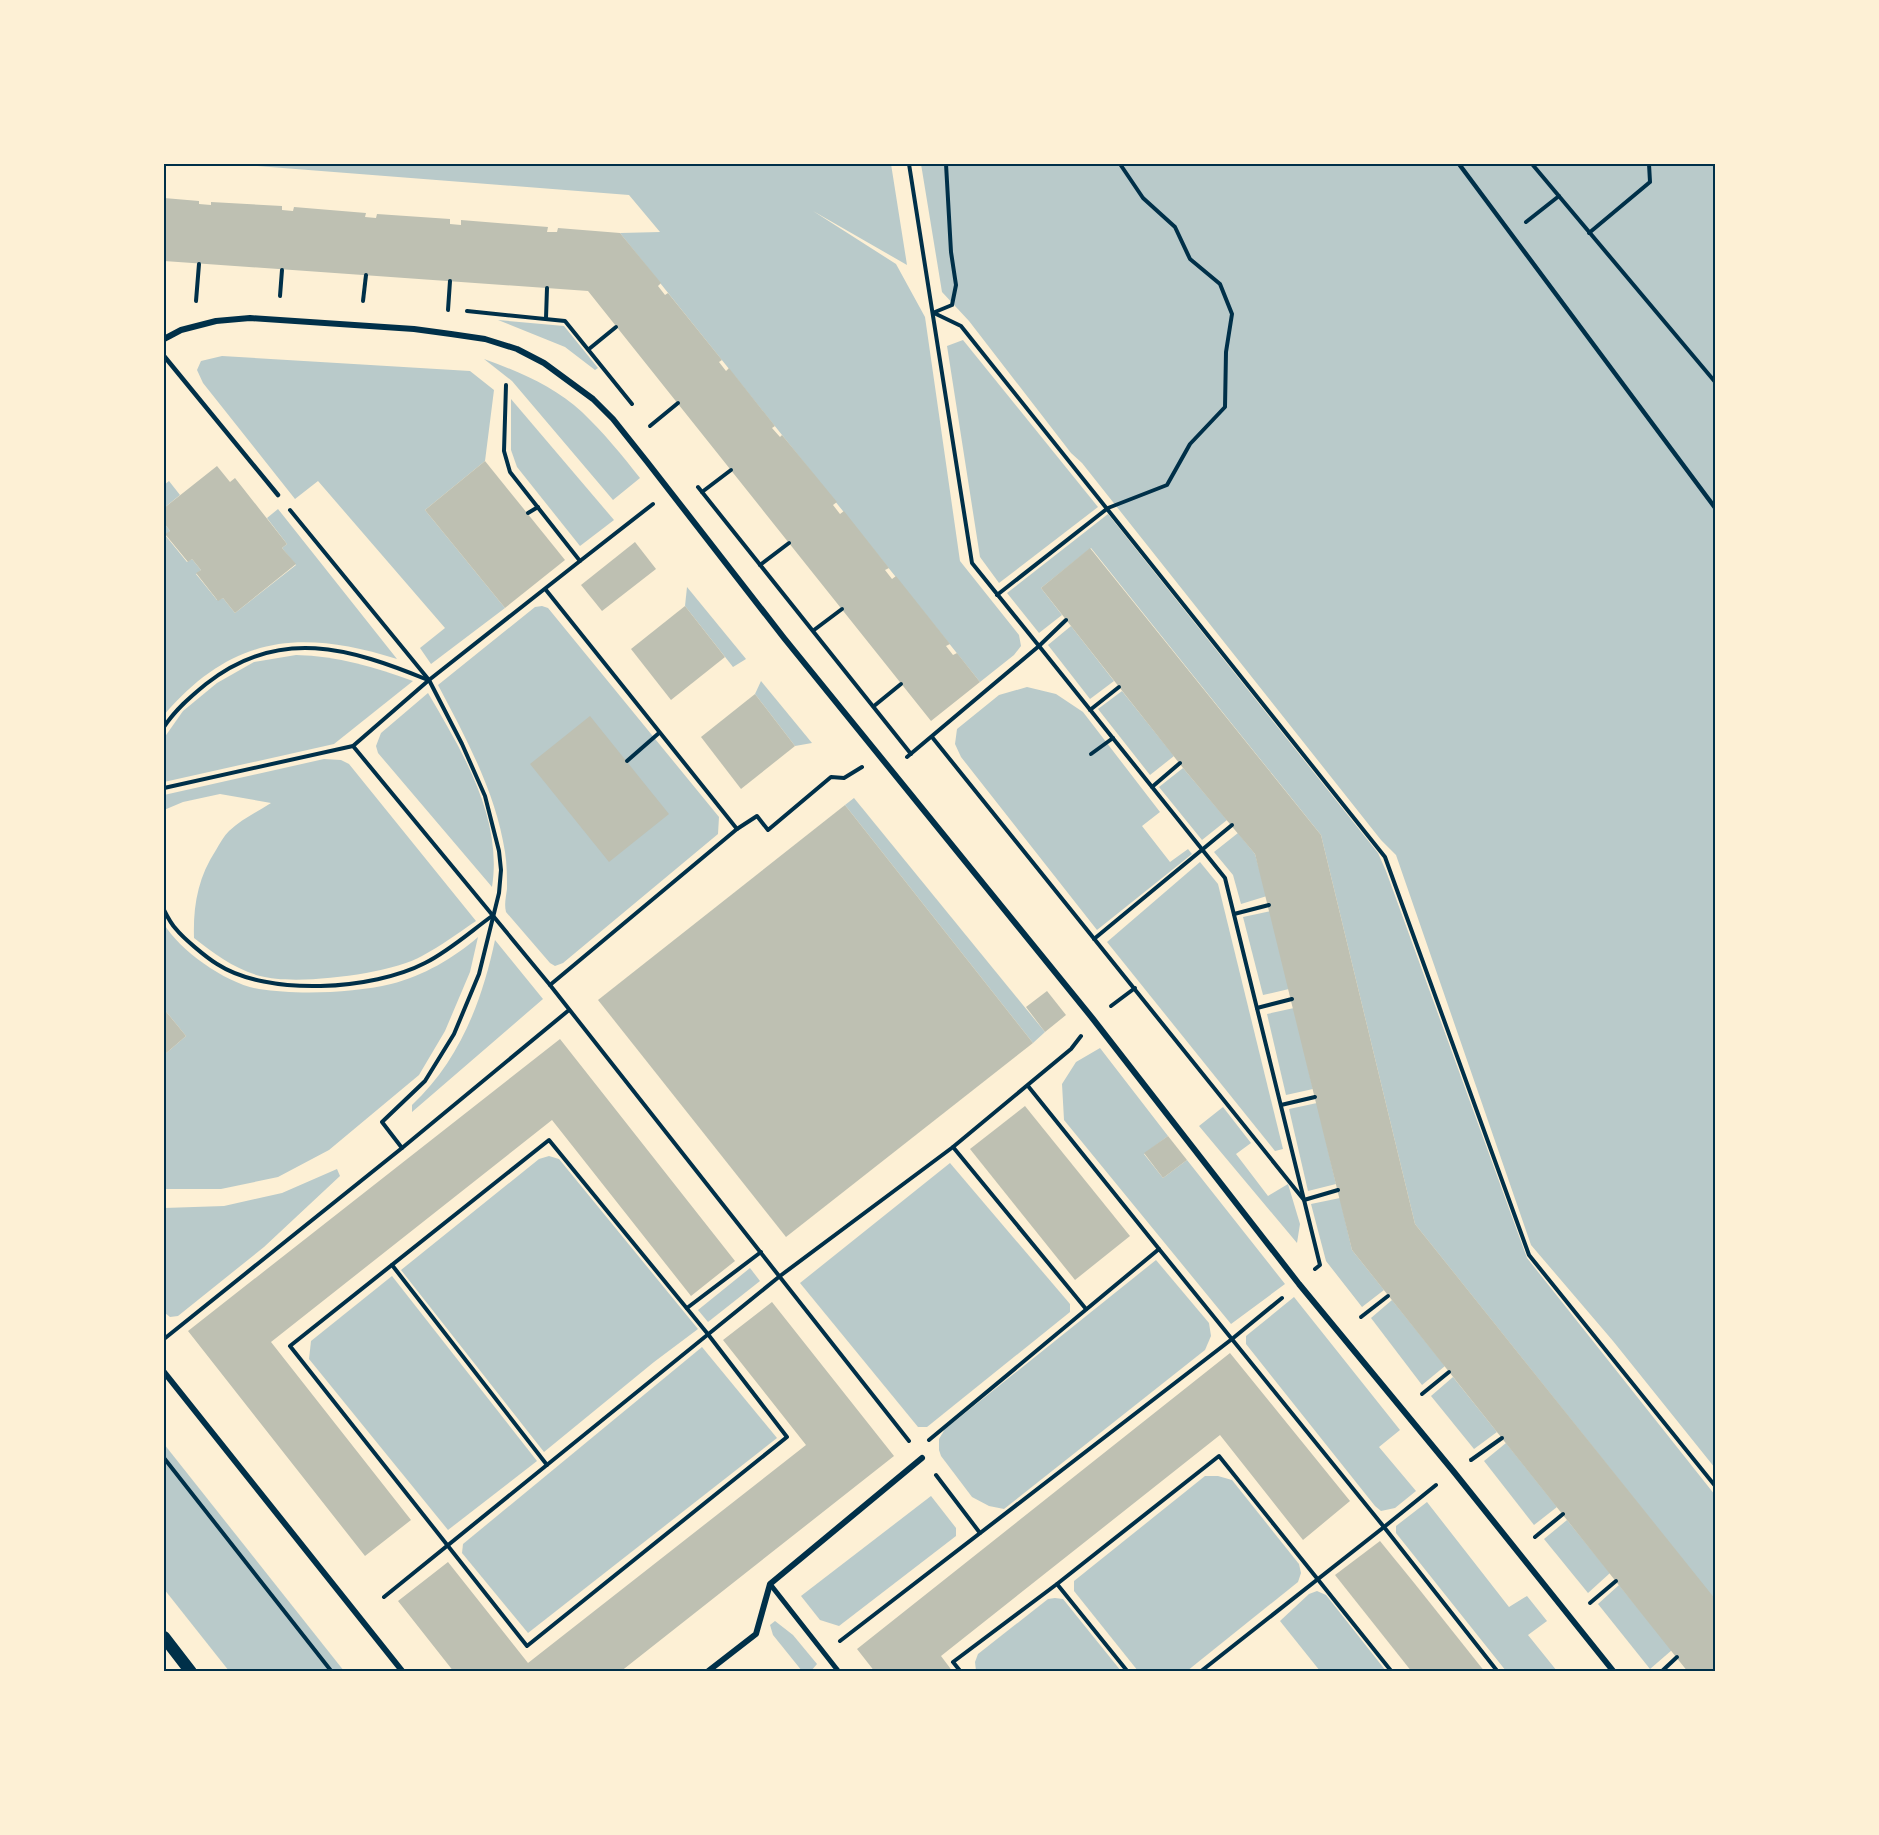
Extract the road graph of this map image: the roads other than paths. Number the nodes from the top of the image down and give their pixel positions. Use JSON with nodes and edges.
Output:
{"nodes":[{"id":1,"x":1459,"y":164,"type":"edge"},
{"id":2,"x":164,"y":339,"type":"edge"},
{"id":3,"x":164,"y":356,"type":"edge"},
{"id":4,"x":278,"y":495,"type":"road end"},
{"id":5,"x":1716,"y":509,"type":"edge"},
{"id":6,"x":164,"y":1372,"type":"edge"},
{"id":7,"x":922,"y":1458,"type":"road end"},
{"id":8,"x":770,"y":1584,"type":"junction"},
{"id":9,"x":164,"y":1637,"type":"edge"},
{"id":10,"x":191,"y":1671,"type":"edge"},
{"id":11,"x":403,"y":1671,"type":"edge"},
{"id":12,"x":707,"y":1671,"type":"edge"},
{"id":13,"x":838,"y":1671,"type":"edge"},
{"id":14,"x":1614,"y":1671,"type":"edge"}],
"edges":[{"from":1,"to":5,"type":"lane"},
{"from":2,"to":14,"type":"street"},
{"from":3,"to":4,"type":"lane"},
{"from":6,"to":11,"type":"street"},
{"from":7,"to":8,"type":"street"},
{"from":8,"to":12,"type":"street"},
{"from":8,"to":13,"type":"street"},
{"from":9,"to":10,"type":"main road"}]}
